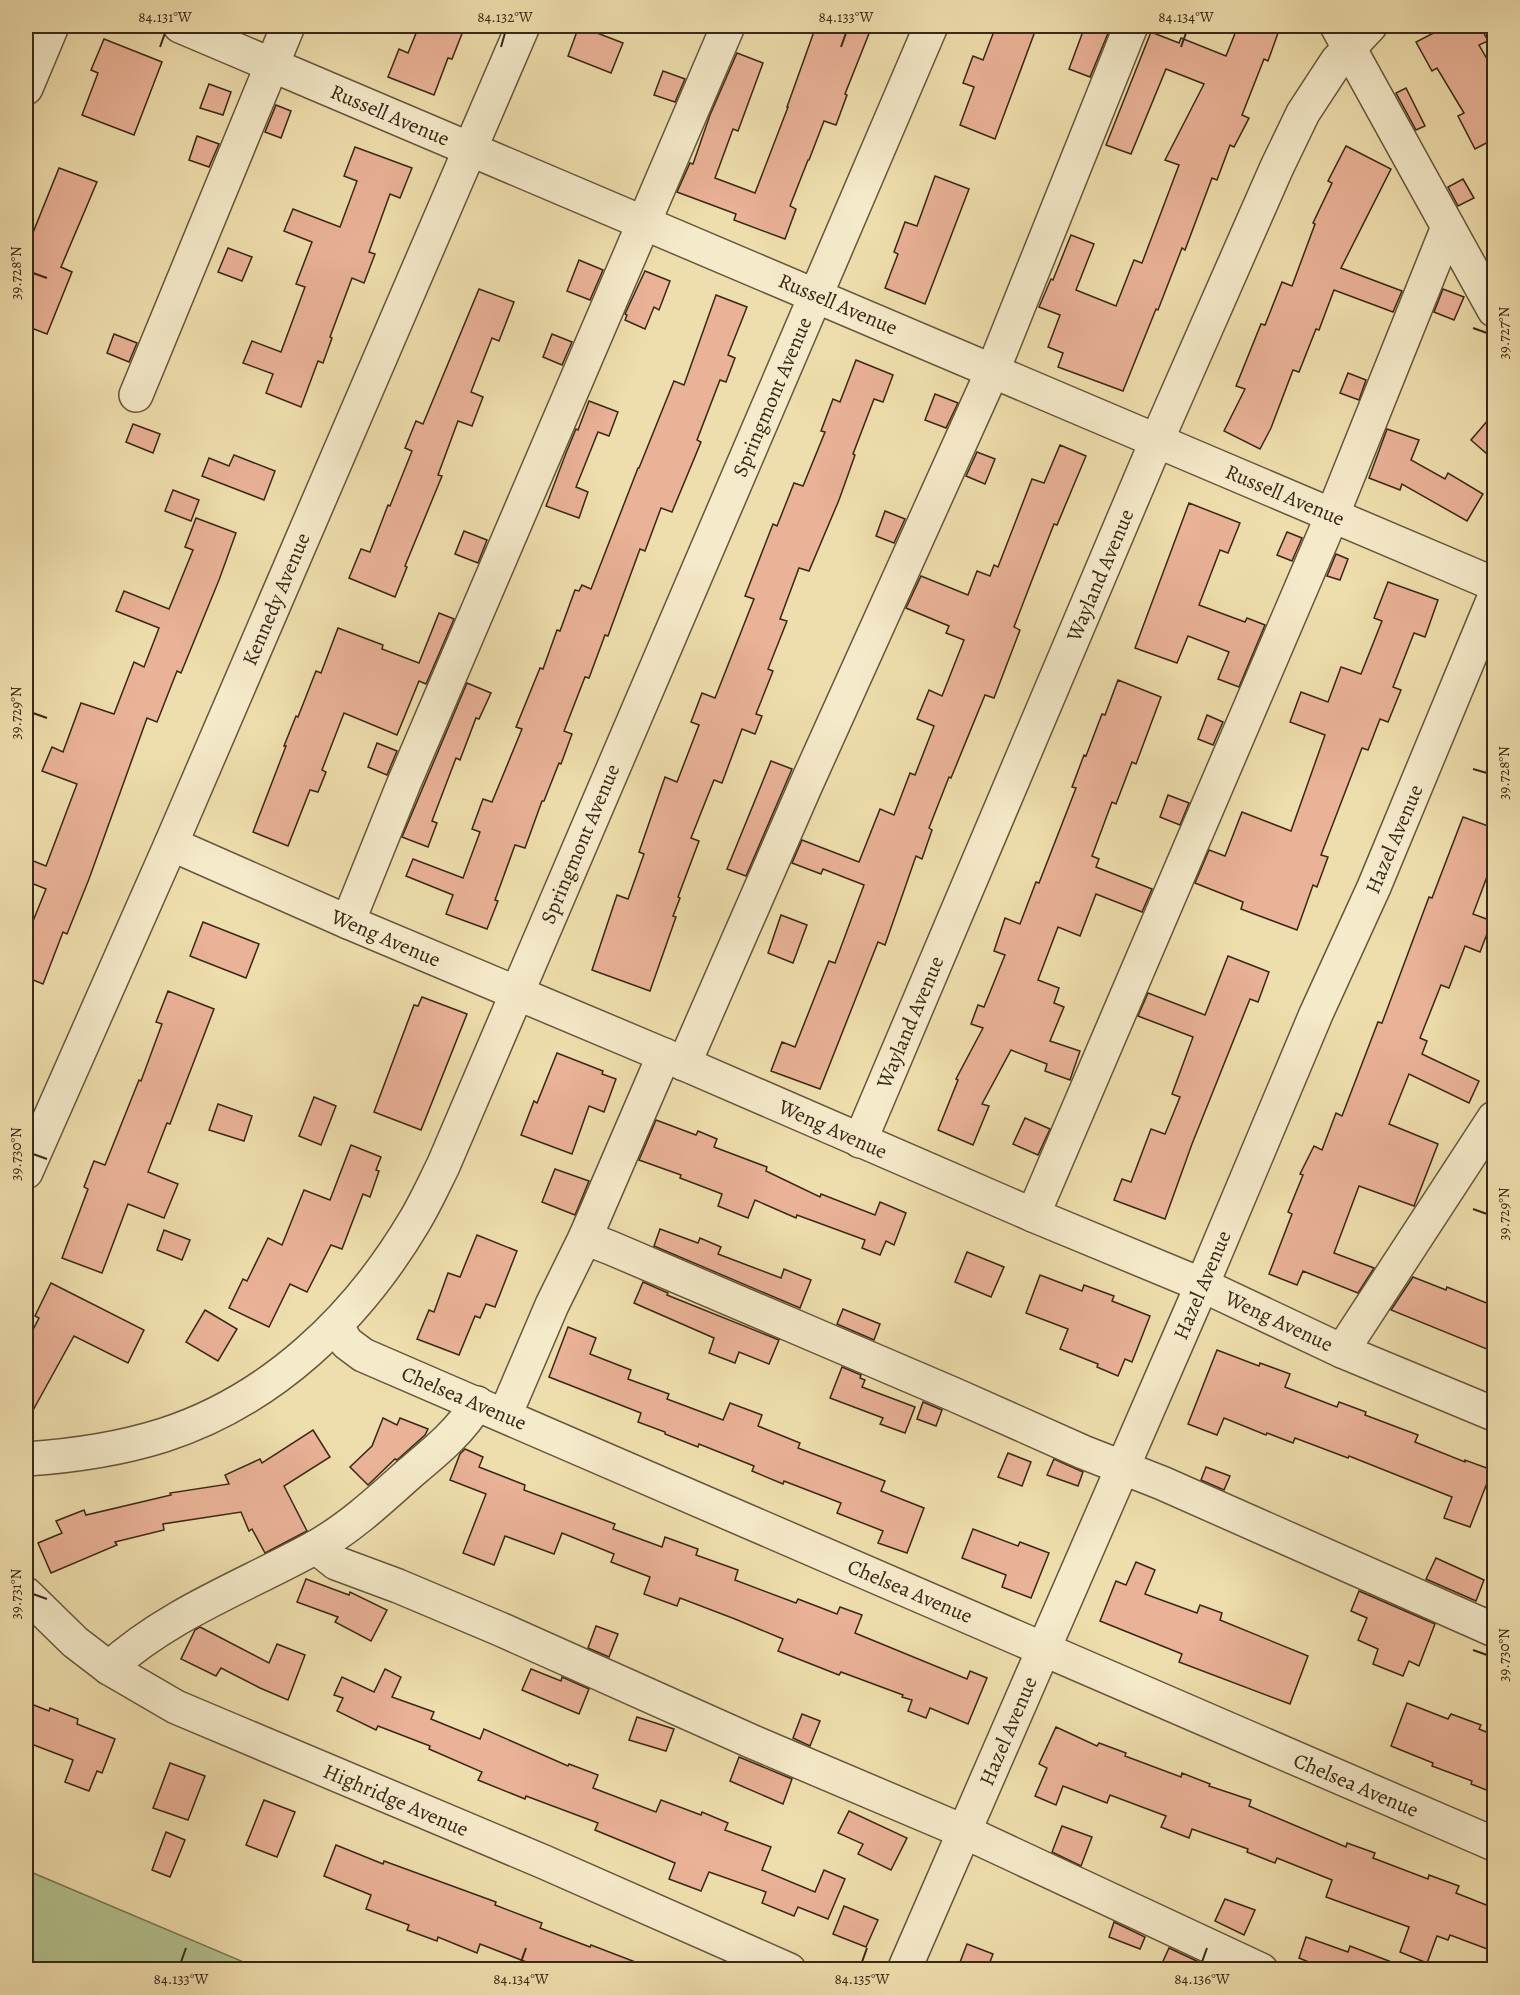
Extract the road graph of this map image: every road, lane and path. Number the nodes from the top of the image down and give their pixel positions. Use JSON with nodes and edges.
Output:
{"nodes":[{"id":1,"x":52,"y":26,"type":"edge"},
{"id":2,"x":180,"y":26,"type":"edge"},
{"id":3,"x":288,"y":26,"type":"edge"},
{"id":4,"x":523,"y":26,"type":"edge"},
{"id":5,"x":728,"y":26,"type":"edge"},
{"id":6,"x":931,"y":26,"type":"edge"},
{"id":7,"x":1131,"y":26,"type":"edge"},
{"id":8,"x":1352,"y":33,"type":"edge"},
{"id":9,"x":271,"y":65,"type":"junction"},
{"id":10,"x":26,"y":88,"type":"edge"},
{"id":11,"x":470,"y":148,"type":"junction"},
{"id":12,"x":644,"y":222,"type":"junction"},
{"id":13,"x":1448,"y":227,"type":"junction"},
{"id":14,"x":816,"y":295,"type":"junction"},
{"id":15,"x":1494,"y":310,"type":"edge"},
{"id":16,"x":993,"y":370,"type":"junction"},
{"id":17,"x":136,"y":395,"type":"dead end"},
{"id":18,"x":1157,"y":440,"type":"junction"},
{"id":19,"x":1332,"y":516,"type":"junction"},
{"id":20,"x":1494,"y":584,"type":"edge"},
{"id":21,"x":1494,"y":598,"type":"edge"},
{"id":22,"x":171,"y":844,"type":"junction"},
{"id":23,"x":348,"y":922,"type":"junction"},
{"id":24,"x":516,"y":993,"type":"junction"},
{"id":25,"x":674,"y":1060,"type":"junction"},
{"id":26,"x":1494,"y":1118,"type":"edge"},
{"id":27,"x":860,"y":1141,"type":"junction"},
{"id":28,"x":26,"y":1172,"type":"edge"},
{"id":29,"x":1034,"y":1215,"type":"junction"},
{"id":30,"x":585,"y":1238,"type":"junction"},
{"id":31,"x":1203,"y":1285,"type":"junction"},
{"id":32,"x":336,"y":1326,"type":"junction"},
{"id":33,"x":1342,"y":1351,"type":"junction"},
{"id":34,"x":491,"y":1409,"type":"junction"},
{"id":35,"x":1494,"y":1414,"type":"edge"},
{"id":36,"x":26,"y":1460,"type":"edge"},
{"id":37,"x":1123,"y":1468,"type":"junction"},
{"id":38,"x":316,"y":1546,"type":"junction"},
{"id":39,"x":26,"y":1593,"type":"edge"},
{"id":40,"x":1494,"y":1630,"type":"edge"},
{"id":41,"x":1044,"y":1650,"type":"junction"},
{"id":42,"x":110,"y":1668,"type":"junction"},
{"id":43,"x":965,"y":1832,"type":"junction"},
{"id":44,"x":1494,"y":1844,"type":"edge"},
{"id":45,"x":789,"y":1970,"type":"edge"},
{"id":46,"x":904,"y":1970,"type":"edge"},
{"id":47,"x":1262,"y":1970,"type":"edge"}],
"edges":[{"from":1,"to":10,"type":"street"},
{"from":2,"to":9,"type":"street","name":"Russell Avenue"},
{"from":3,"to":9,"type":"street"},
{"from":4,"to":11,"type":"street","name":"Kennedy Avenue"},
{"from":5,"to":12,"type":"street"},
{"from":6,"to":14,"type":"street","name":"Springmont Avenue"},
{"from":7,"to":16,"type":"street"},
{"from":8,"to":13,"type":"street"},
{"from":8,"to":18,"type":"street","name":"Wayland Avenue"},
{"from":9,"to":11,"type":"street","name":"Russell Avenue"},
{"from":9,"to":17,"type":"street"},
{"from":11,"to":12,"type":"street","name":"Russell Avenue"},
{"from":11,"to":22,"type":"street","name":"Kennedy Avenue"},
{"from":12,"to":14,"type":"street","name":"Russell Avenue"},
{"from":12,"to":23,"type":"street"},
{"from":13,"to":15,"type":"street"},
{"from":13,"to":19,"type":"street"},
{"from":14,"to":16,"type":"street","name":"Russell Avenue"},
{"from":14,"to":24,"type":"street","name":"Springmont Avenue"},
{"from":16,"to":18,"type":"street","name":"Russell Avenue"},
{"from":16,"to":25,"type":"street"},
{"from":18,"to":19,"type":"street","name":"Russell Avenue"},
{"from":18,"to":27,"type":"street","name":"Wayland Avenue"},
{"from":19,"to":20,"type":"street","name":"Russell Avenue"},
{"from":19,"to":29,"type":"street"},
{"from":21,"to":31,"type":"street","name":"Hazel Avenue"},
{"from":22,"to":23,"type":"street","name":"Weng Avenue"},
{"from":22,"to":28,"type":"street","name":"Kennedy Avenue"},
{"from":23,"to":24,"type":"street","name":"Weng Avenue"},
{"from":24,"to":25,"type":"street","name":"Weng Avenue"},
{"from":24,"to":32,"type":"street","name":"Springmont Avenue"},
{"from":25,"to":27,"type":"street","name":"Weng Avenue"},
{"from":25,"to":30,"type":"street"},
{"from":26,"to":33,"type":"street"},
{"from":27,"to":29,"type":"street","name":"Weng Avenue"},
{"from":29,"to":31,"type":"street","name":"Weng Avenue"},
{"from":30,"to":34,"type":"street"},
{"from":30,"to":37,"type":"street"},
{"from":31,"to":33,"type":"street","name":"Weng Avenue"},
{"from":31,"to":37,"type":"street","name":"Hazel Avenue"},
{"from":32,"to":34,"type":"street","name":"Chelsea Avenue"},
{"from":32,"to":36,"type":"street","name":"Springmont Avenue"},
{"from":33,"to":35,"type":"street","name":"Weng Avenue"},
{"from":34,"to":38,"type":"street"},
{"from":34,"to":41,"type":"street","name":"Chelsea Avenue"},
{"from":37,"to":40,"type":"street"},
{"from":37,"to":41,"type":"street","name":"Hazel Avenue"},
{"from":38,"to":42,"type":"street"},
{"from":38,"to":43,"type":"street"},
{"from":39,"to":42,"type":"street","name":"Highridge Avenue"},
{"from":41,"to":43,"type":"street","name":"Hazel Avenue"},
{"from":41,"to":44,"type":"street","name":"Chelsea Avenue"},
{"from":42,"to":45,"type":"street","name":"Highridge Avenue"},
{"from":43,"to":46,"type":"street","name":"Hazel Avenue"},
{"from":43,"to":47,"type":"street"}]}
